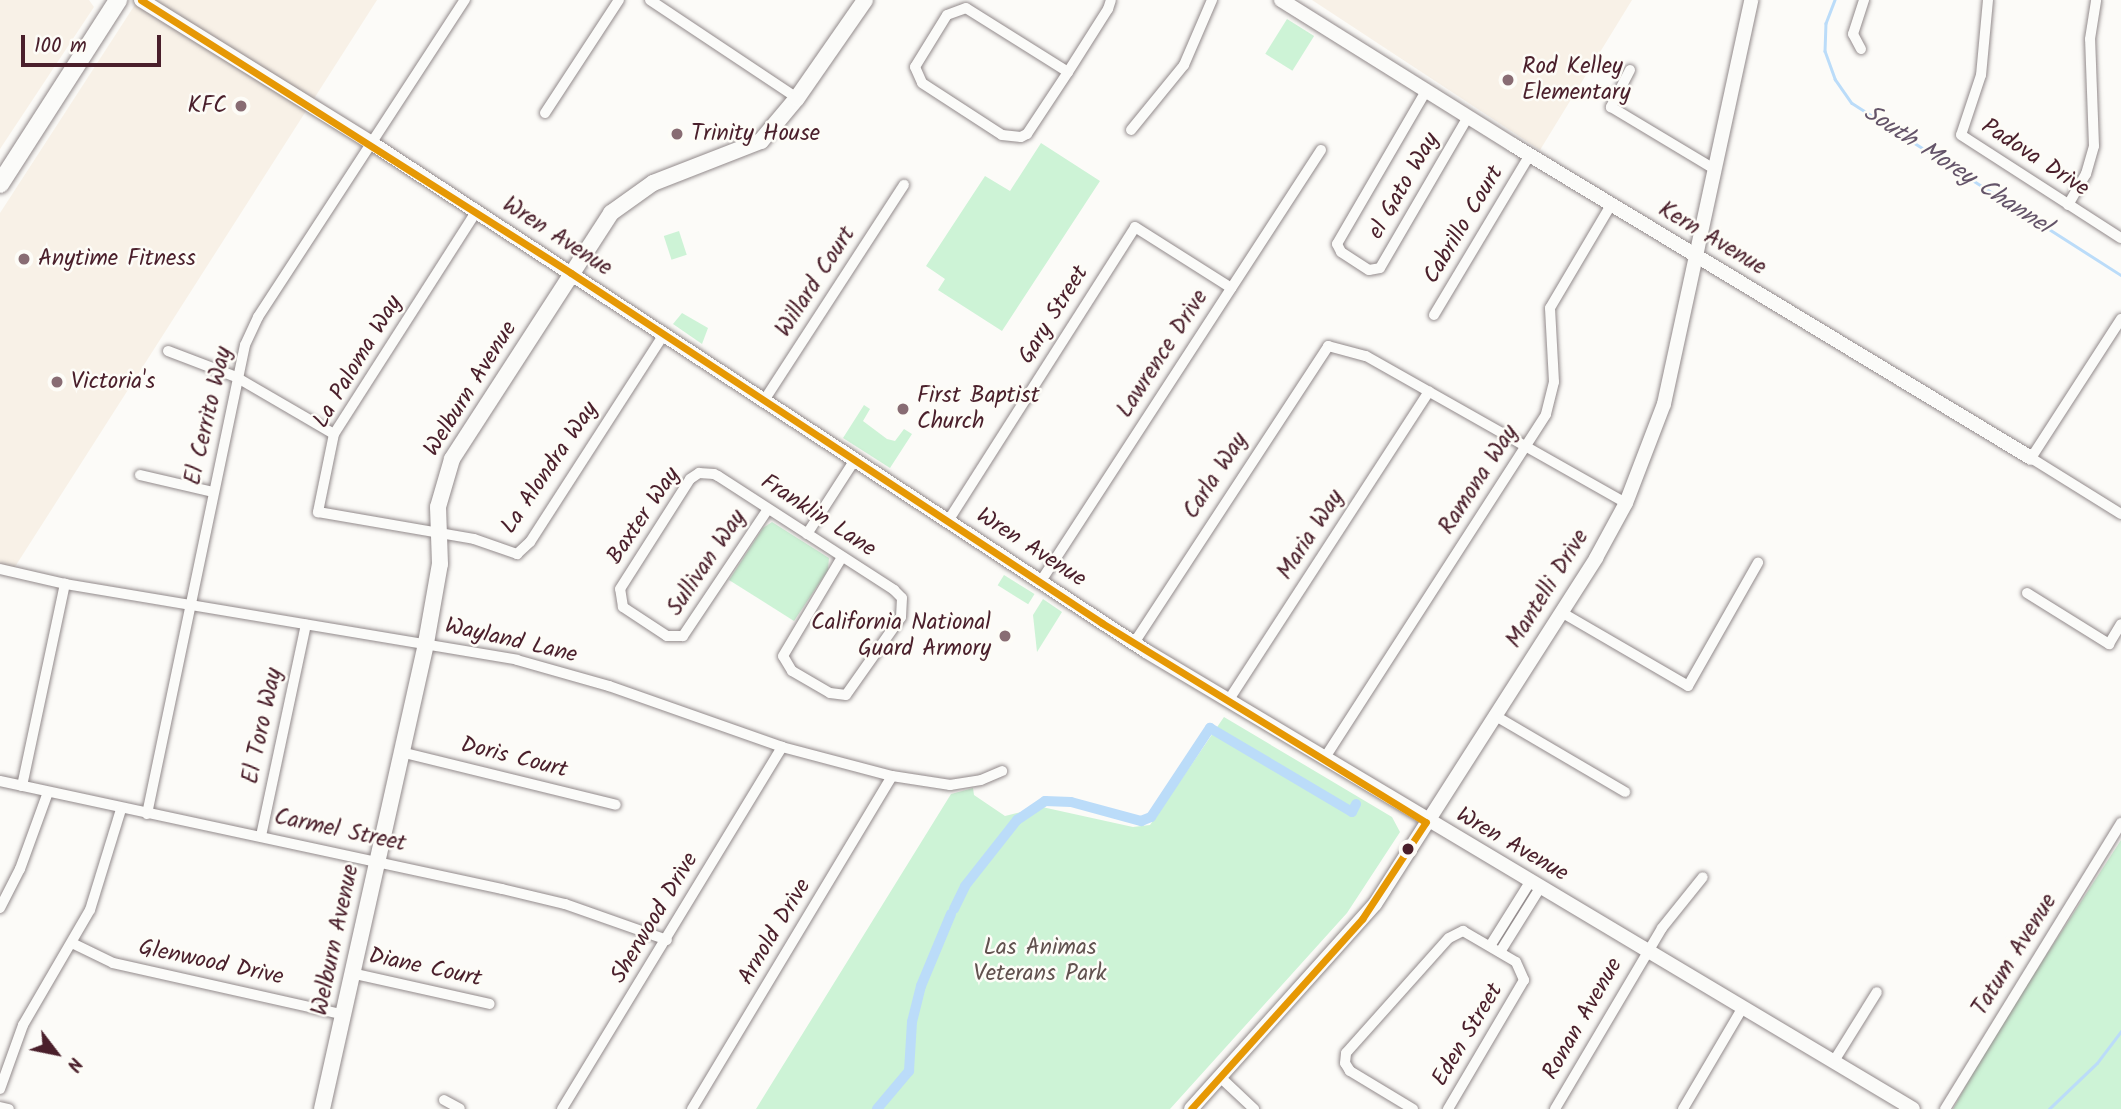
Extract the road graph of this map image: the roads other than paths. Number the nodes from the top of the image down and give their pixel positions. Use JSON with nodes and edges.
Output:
{"nodes":[{"id":1,"x":118,"y":0,"type":"edge"},
{"id":2,"x":141,"y":0,"type":"edge"},
{"id":3,"x":465,"y":0,"type":"edge"},
{"id":4,"x":619,"y":0,"type":"edge"},
{"id":5,"x":650,"y":0,"type":"edge"},
{"id":6,"x":865,"y":0,"type":"edge"},
{"id":7,"x":1111,"y":0,"type":"edge"},
{"id":8,"x":1212,"y":0,"type":"edge"},
{"id":9,"x":1751,"y":0,"type":"edge"},
{"id":10,"x":1864,"y":0,"type":"edge"},
{"id":11,"x":1988,"y":0,"type":"edge"},
{"id":12,"x":2096,"y":0,"type":"edge"},
{"id":13,"x":1284,"y":1,"type":"edge"},
{"id":14,"x":1861,"y":49,"type":"dead end"},
{"id":15,"x":1630,"y":71,"type":"dead end"},
{"id":16,"x":1068,"y":72,"type":"junction"},
{"id":17,"x":1426,"y":91,"type":"junction"},
{"id":18,"x":797,"y":98,"type":"junction"},
{"id":19,"x":545,"y":113,"type":"dead end"},
{"id":20,"x":1468,"y":117,"type":"junction"},
{"id":21,"x":1131,"y":130,"type":"dead end"},
{"id":22,"x":370,"y":142,"type":"junction"},
{"id":23,"x":1321,"y":150,"type":"dead end"},
{"id":24,"x":1529,"y":156,"type":"junction"},
{"id":25,"x":1714,"y":169,"type":"junction"},
{"id":26,"x":0,"y":184,"type":"edge"},
{"id":27,"x":904,"y":185,"type":"dead end"},
{"id":28,"x":1611,"y":205,"type":"junction"},
{"id":29,"x":2068,"y":205,"type":"junction"},
{"id":30,"x":476,"y":212,"type":"junction"},
{"id":31,"x":2121,"y":238,"type":"edge"},
{"id":32,"x":1695,"y":256,"type":"junction"},
{"id":33,"x":571,"y":273,"type":"junction"},
{"id":34,"x":1231,"y":288,"type":"junction"},
{"id":35,"x":1434,"y":315,"type":"dead end"},
{"id":36,"x":2121,"y":319,"type":"edge"},
{"id":37,"x":663,"y":336,"type":"junction"},
{"id":38,"x":168,"y":351,"type":"dead end"},
{"id":39,"x":236,"y":377,"type":"junction"},
{"id":40,"x":1429,"y":391,"type":"junction"},
{"id":41,"x":763,"y":402,"type":"junction"},
{"id":42,"x":334,"y":434,"type":"junction"},
{"id":43,"x":1525,"y":448,"type":"junction"},
{"id":44,"x":2031,"y":458,"type":"junction"},
{"id":45,"x":854,"y":461,"type":"junction"},
{"id":46,"x":705,"y":472,"type":"joint"},
{"id":47,"x":140,"y":475,"type":"dead end"},
{"id":48,"x":214,"y":492,"type":"junction"},
{"id":49,"x":1626,"y":503,"type":"junction"},
{"id":50,"x":768,"y":509,"type":"junction"},
{"id":51,"x":2121,"y":514,"type":"edge"},
{"id":52,"x":948,"y":522,"type":"junction"},
{"id":53,"x":438,"y":533,"type":"junction"},
{"id":54,"x":807,"y":534,"type":"junction"},
{"id":55,"x":842,"y":556,"type":"junction"},
{"id":56,"x":1758,"y":563,"type":"dead end"},
{"id":57,"x":0,"y":569,"type":"edge"},
{"id":58,"x":1041,"y":581,"type":"junction"},
{"id":59,"x":65,"y":584,"type":"junction"},
{"id":60,"x":2027,"y":593,"type":"dead end"},
{"id":61,"x":192,"y":605,"type":"junction"},
{"id":62,"x":1561,"y":612,"type":"junction"},
{"id":63,"x":2121,"y":624,"type":"edge"},
{"id":64,"x":306,"y":625,"type":"junction"},
{"id":65,"x":678,"y":638,"type":"joint"},
{"id":66,"x":426,"y":643,"type":"junction"},
{"id":67,"x":1134,"y":643,"type":"junction"},
{"id":68,"x":1228,"y":701,"type":"junction"},
{"id":69,"x":1494,"y":715,"type":"junction"},
{"id":70,"x":782,"y":747,"type":"junction"},
{"id":71,"x":401,"y":752,"type":"junction"},
{"id":72,"x":1324,"y":759,"type":"junction"},
{"id":73,"x":1002,"y":771,"type":"dead end"},
{"id":74,"x":892,"y":776,"type":"junction"},
{"id":75,"x":0,"y":781,"type":"edge"},
{"id":76,"x":22,"y":786,"type":"junction"},
{"id":77,"x":48,"y":792,"type":"junction"},
{"id":78,"x":1625,"y":792,"type":"dead end"},
{"id":79,"x":617,"y":805,"type":"dead end"},
{"id":80,"x":121,"y":809,"type":"junction"},
{"id":81,"x":147,"y":814,"type":"junction"},
{"id":82,"x":1426,"y":822,"type":"junction"},
{"id":83,"x":2121,"y":823,"type":"edge"},
{"id":84,"x":261,"y":836,"type":"junction"},
{"id":85,"x":377,"y":860,"type":"junction"},
{"id":86,"x":1703,"y":877,"type":"dead end"},
{"id":87,"x":1535,"y":885,"type":"junction"},
{"id":88,"x":0,"y":908,"type":"edge"},
{"id":89,"x":667,"y":940,"type":"junction"},
{"id":90,"x":74,"y":944,"type":"junction"},
{"id":91,"x":1495,"y":949,"type":"junction"},
{"id":92,"x":1648,"y":950,"type":"junction"},
{"id":93,"x":351,"y":973,"type":"junction"},
{"id":94,"x":1877,"y":992,"type":"dead end"},
{"id":95,"x":490,"y":1004,"type":"dead end"},
{"id":96,"x":1744,"y":1007,"type":"junction"},
{"id":97,"x":342,"y":1014,"type":"junction"},
{"id":98,"x":1834,"y":1060,"type":"junction"},
{"id":99,"x":1220,"y":1077,"type":"junction"},
{"id":100,"x":0,"y":1089,"type":"edge"},
{"id":101,"x":444,"y":1100,"type":"dead end"},
{"id":102,"x":0,"y":1107,"type":"edge"},
{"id":103,"x":9,"y":1109,"type":"edge"},
{"id":104,"x":322,"y":1109,"type":"edge"},
{"id":105,"x":460,"y":1109,"type":"edge"},
{"id":106,"x":562,"y":1109,"type":"edge"},
{"id":107,"x":692,"y":1109,"type":"edge"},
{"id":108,"x":1191,"y":1109,"type":"edge"},
{"id":109,"x":1254,"y":1109,"type":"edge"},
{"id":110,"x":1413,"y":1109,"type":"edge"},
{"id":111,"x":1448,"y":1109,"type":"edge"},
{"id":112,"x":1555,"y":1109,"type":"edge"},
{"id":113,"x":1683,"y":1109,"type":"edge"},
{"id":114,"x":1913,"y":1109,"type":"edge"},
{"id":115,"x":1945,"y":1109,"type":"edge"}],
"edges":[{"from":1,"to":26,"type":"main road"},
{"from":2,"to":22,"type":"street","name":"Wren Avenue"},
{"from":3,"to":22,"type":"street","name":"El Cerrito Way"},
{"from":4,"to":19,"type":"street"},
{"from":5,"to":18,"type":"street"},
{"from":6,"to":18,"type":"main road","name":"Welburn Avenue"},
{"from":7,"to":16,"type":"street"},
{"from":8,"to":21,"type":"street"},
{"from":9,"to":25,"type":"street","name":"Mantelli Drive"},
{"from":10,"to":14,"type":"street"},
{"from":11,"to":29,"type":"street","name":"Padova Drive"},
{"from":12,"to":29,"type":"street"},
{"from":13,"to":17,"type":"street","name":"Kern Avenue"},
{"from":15,"to":25,"type":"street"},
{"from":16,"to":16,"type":"street"},
{"from":17,"to":20,"type":"street","name":"Kern Avenue"},
{"from":17,"to":20,"type":"street","name":"el Gato Way"},
{"from":18,"to":33,"type":"main road","name":"Welburn Avenue"},
{"from":20,"to":24,"type":"street","name":"Kern Avenue"},
{"from":22,"to":30,"type":"street","name":"Wren Avenue"},
{"from":22,"to":39,"type":"street","name":"El Cerrito Way"},
{"from":23,"to":34,"type":"street","name":"Lawrence Drive"},
{"from":24,"to":28,"type":"street","name":"Kern Avenue"},
{"from":24,"to":35,"type":"street","name":"Cabrillo Court"},
{"from":25,"to":32,"type":"street","name":"Mantelli Drive"},
{"from":27,"to":41,"type":"street","name":"Willard Court"},
{"from":28,"to":32,"type":"street","name":"Kern Avenue"},
{"from":28,"to":43,"type":"street","name":"Ramona Way"},
{"from":29,"to":31,"type":"street","name":"Padova Drive"},
{"from":30,"to":33,"type":"street","name":"Wren Avenue"},
{"from":30,"to":42,"type":"street","name":"La Paloma Way"},
{"from":32,"to":44,"type":"street","name":"Kern Avenue"},
{"from":32,"to":49,"type":"street","name":"Mantelli Drive"},
{"from":33,"to":37,"type":"street","name":"Wren Avenue"},
{"from":33,"to":53,"type":"main road","name":"Welburn Avenue"},
{"from":34,"to":52,"type":"street","name":"Gary Street"},
{"from":34,"to":58,"type":"street","name":"Lawrence Drive"},
{"from":36,"to":44,"type":"street"},
{"from":37,"to":41,"type":"street","name":"Wren Avenue"},
{"from":37,"to":53,"type":"street","name":"La Alondra Way"},
{"from":38,"to":39,"type":"street"},
{"from":39,"to":42,"type":"street"},
{"from":39,"to":48,"type":"street","name":"El Cerrito Way"},
{"from":40,"to":43,"type":"street"},
{"from":40,"to":67,"type":"street","name":"Carla Way"},
{"from":40,"to":68,"type":"street","name":"Maria Way"},
{"from":41,"to":45,"type":"street","name":"Wren Avenue"},
{"from":42,"to":53,"type":"street","name":"La Paloma Way"},
{"from":43,"to":49,"type":"street"},
{"from":43,"to":72,"type":"street","name":"Ramona Way"},
{"from":44,"to":51,"type":"street","name":"Kern Avenue"},
{"from":45,"to":52,"type":"street","name":"Wren Avenue"},
{"from":45,"to":54,"type":"street"},
{"from":46,"to":50,"type":"street","name":"Franklin Lane"},
{"from":46,"to":65,"type":"street","name":"Baxter Way"},
{"from":47,"to":48,"type":"street"},
{"from":48,"to":61,"type":"street","name":"El Cerrito Way"},
{"from":49,"to":62,"type":"street","name":"Mantelli Drive"},
{"from":50,"to":54,"type":"street","name":"Franklin Lane"},
{"from":50,"to":65,"type":"street","name":"Sullivan Way"},
{"from":52,"to":58,"type":"street","name":"Wren Avenue"},
{"from":53,"to":66,"type":"main road","name":"Welburn Avenue"},
{"from":54,"to":55,"type":"street","name":"Franklin Lane"},
{"from":55,"to":55,"type":"street","name":"Franklin Lane"},
{"from":56,"to":62,"type":"street"},
{"from":57,"to":59,"type":"street","name":"Wayland Lane"},
{"from":58,"to":67,"type":"street","name":"Wren Avenue"},
{"from":59,"to":61,"type":"street","name":"Wayland Lane"},
{"from":59,"to":76,"type":"street"},
{"from":60,"to":63,"type":"street"},
{"from":61,"to":64,"type":"street","name":"Wayland Lane"},
{"from":61,"to":81,"type":"street","name":"El Cerrito Way"},
{"from":62,"to":69,"type":"street","name":"Mantelli Drive"},
{"from":64,"to":66,"type":"street","name":"Wayland Lane"},
{"from":64,"to":84,"type":"street","name":"El Toro Way"},
{"from":66,"to":70,"type":"street","name":"Wayland Lane"},
{"from":66,"to":71,"type":"main road","name":"Welburn Avenue"},
{"from":67,"to":68,"type":"street","name":"Wren Avenue"},
{"from":68,"to":72,"type":"street","name":"Wren Avenue"},
{"from":69,"to":78,"type":"street"},
{"from":69,"to":82,"type":"street","name":"Mantelli Drive"},
{"from":70,"to":74,"type":"street","name":"Wayland Lane"},
{"from":70,"to":89,"type":"street","name":"Sherwood Drive"},
{"from":71,"to":79,"type":"street","name":"Doris Court"},
{"from":71,"to":85,"type":"main road","name":"Welburn Avenue"},
{"from":72,"to":82,"type":"street","name":"Wren Avenue"},
{"from":73,"to":74,"type":"street","name":"Wayland Lane"},
{"from":74,"to":107,"type":"street","name":"Arnold Drive"},
{"from":75,"to":76,"type":"street","name":"Carmel Street"},
{"from":76,"to":77,"type":"street","name":"Carmel Street"},
{"from":77,"to":80,"type":"street","name":"Carmel Street"},
{"from":77,"to":88,"type":"street"},
{"from":80,"to":81,"type":"street","name":"Carmel Street"},
{"from":80,"to":90,"type":"street"},
{"from":81,"to":84,"type":"street","name":"Carmel Street"},
{"from":82,"to":87,"type":"street","name":"Wren Avenue"},
{"from":82,"to":99,"type":"street","name":"Mantelli Drive"},
{"from":83,"to":115,"type":"street","name":"Tatum Avenue"},
{"from":84,"to":85,"type":"street","name":"Carmel Street"},
{"from":85,"to":89,"type":"street","name":"Carmel Street"},
{"from":85,"to":93,"type":"main road","name":"Welburn Avenue"},
{"from":86,"to":92,"type":"street","name":"Ronan Avenue"},
{"from":87,"to":91,"type":"street","name":"Eden Street"},
{"from":87,"to":92,"type":"street","name":"Wren Avenue"},
{"from":89,"to":106,"type":"street","name":"Sherwood Drive"},
{"from":90,"to":97,"type":"street","name":"Glenwood Drive"},
{"from":90,"to":100,"type":"street"},
{"from":91,"to":110,"type":"street"},
{"from":91,"to":111,"type":"street","name":"Eden Street"},
{"from":92,"to":96,"type":"street","name":"Wren Avenue"},
{"from":92,"to":112,"type":"street","name":"Ronan Avenue"},
{"from":93,"to":95,"type":"street","name":"Diane Court"},
{"from":93,"to":97,"type":"main road","name":"Welburn Avenue"},
{"from":94,"to":98,"type":"street"},
{"from":96,"to":98,"type":"street","name":"Wren Avenue"},
{"from":96,"to":113,"type":"street"},
{"from":97,"to":104,"type":"main road","name":"Welburn Avenue"},
{"from":98,"to":114,"type":"street","name":"Wren Avenue"},
{"from":99,"to":108,"type":"street","name":"Mantelli Drive"},
{"from":99,"to":109,"type":"street"},
{"from":101,"to":105,"type":"street"},
{"from":102,"to":103,"type":"street"}]}
